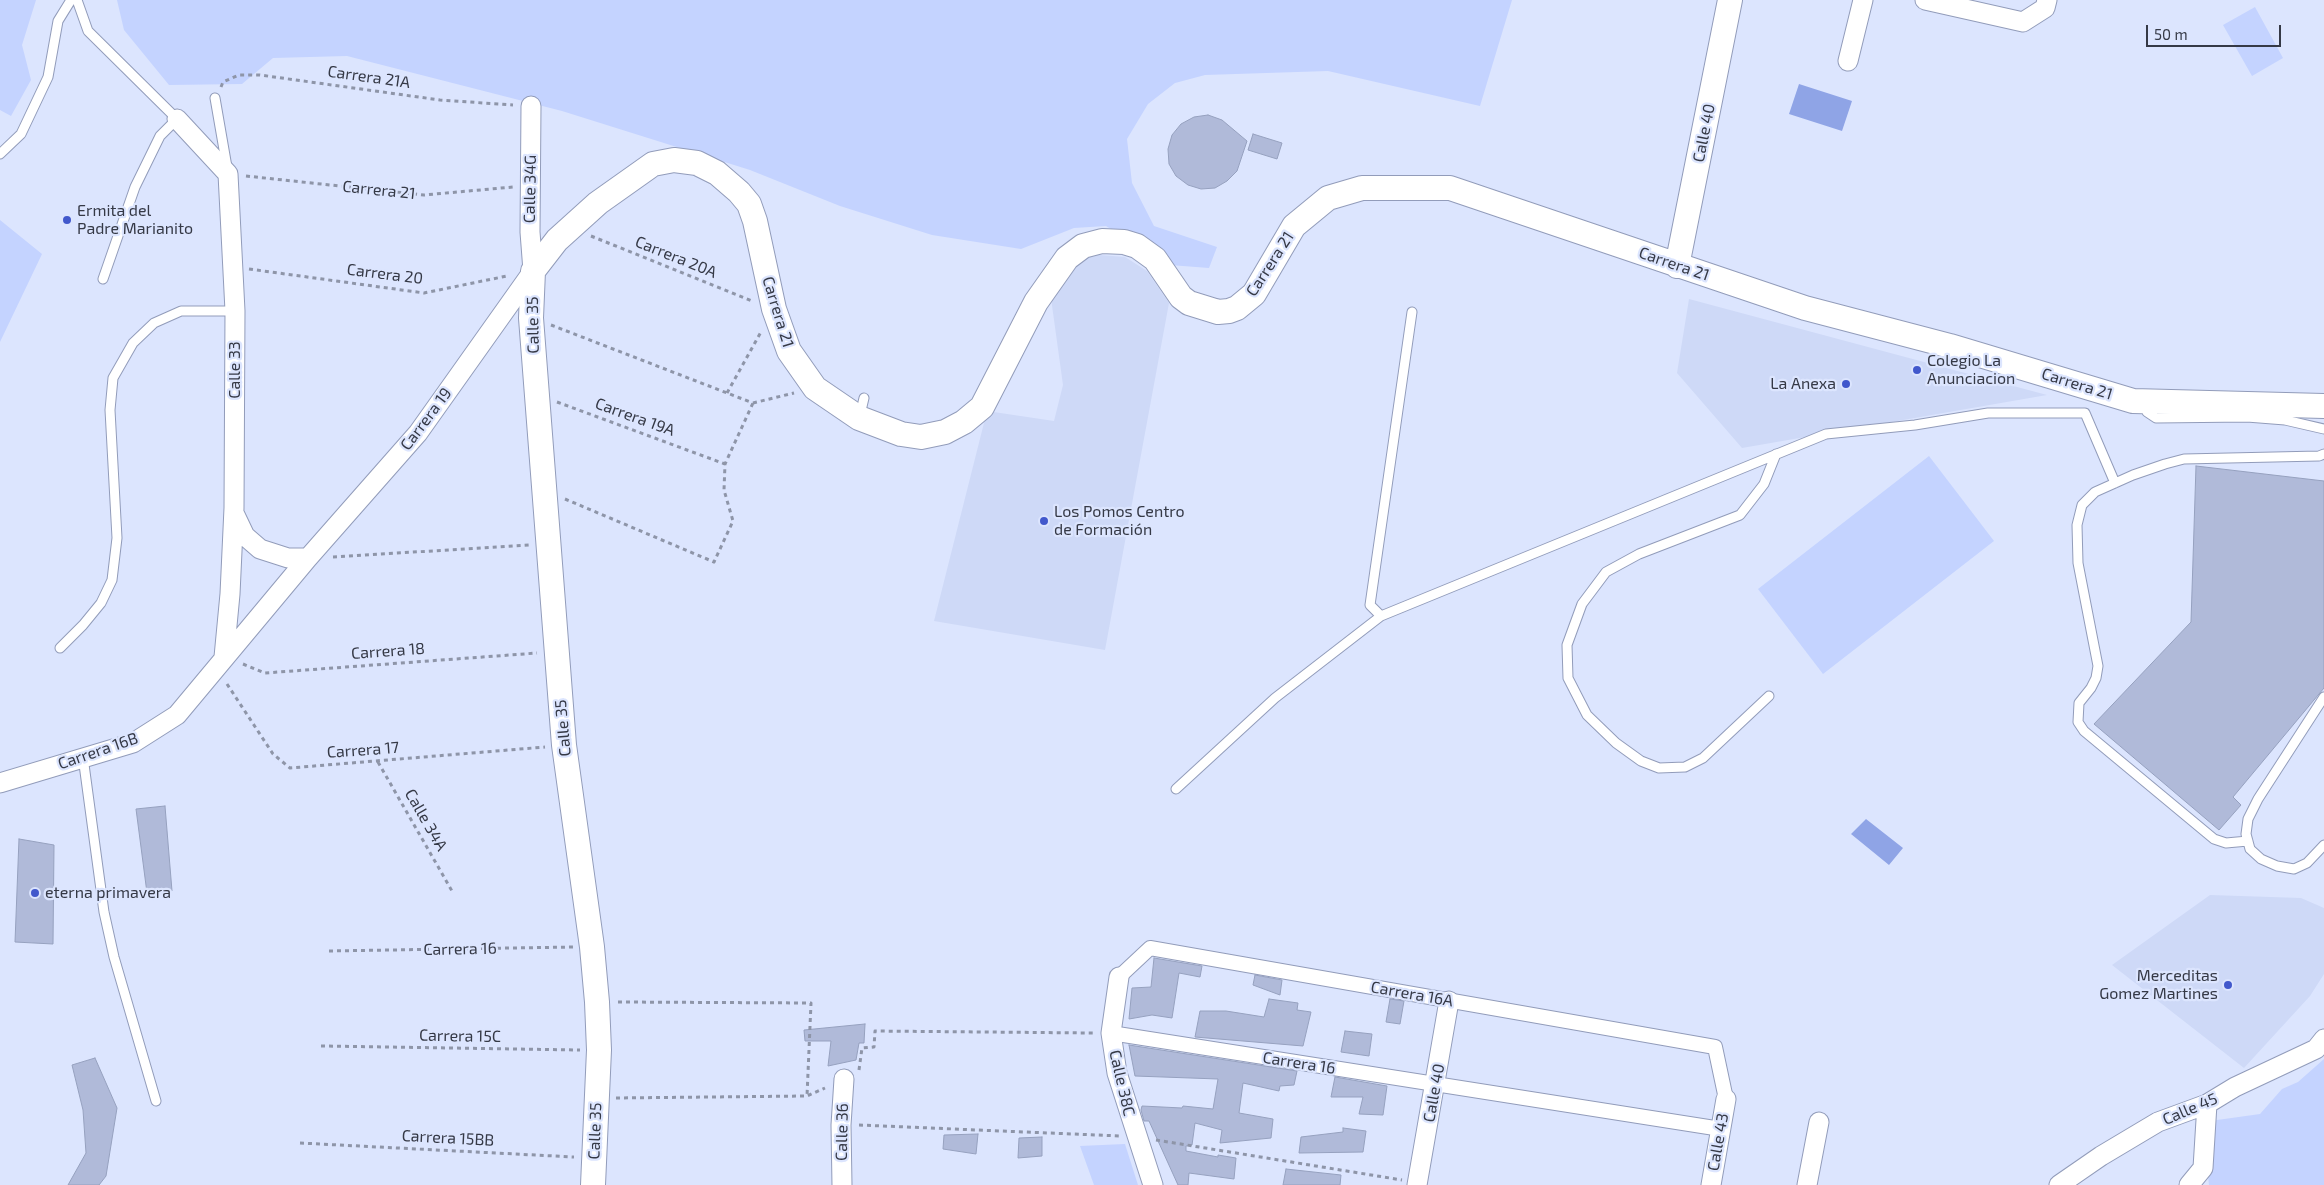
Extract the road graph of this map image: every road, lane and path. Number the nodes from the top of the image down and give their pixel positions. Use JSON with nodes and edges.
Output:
{"nodes":[{"id":1,"x":71,"y":0,"type":"edge"},
{"id":2,"x":77,"y":0,"type":"edge"},
{"id":3,"x":1730,"y":0,"type":"edge"},
{"id":4,"x":1862,"y":0,"type":"edge"},
{"id":5,"x":1925,"y":0,"type":"edge"},
{"id":6,"x":2047,"y":0,"type":"edge"},
{"id":7,"x":1848,"y":61,"type":"dead end"},
{"id":8,"x":215,"y":98,"type":"joint"},
{"id":9,"x":531,"y":106,"type":"joint"},
{"id":10,"x":171,"y":114,"type":"junction"},
{"id":11,"x":0,"y":154,"type":"edge"},
{"id":12,"x":228,"y":174,"type":"junction"},
{"id":13,"x":530,"y":185,"type":"junction"},
{"id":14,"x":569,"y":228,"type":"junction"},
{"id":15,"x":234,"y":266,"type":"junction"},
{"id":16,"x":1677,"y":266,"type":"junction"},
{"id":17,"x":534,"y":271,"type":"junction"},
{"id":18,"x":103,"y":279,"type":"dead end"},
{"id":19,"x":774,"y":309,"type":"junction"},
{"id":20,"x":235,"y":311,"type":"junction"},
{"id":21,"x":1412,"y":312,"type":"dead end"},
{"id":22,"x":531,"y":318,"type":"junction"},
{"id":23,"x":815,"y":388,"type":"junction"},
{"id":24,"x":727,"y":393,"type":"junction"},
{"id":25,"x":537,"y":394,"type":"junction"},
{"id":26,"x":2144,"y":402,"type":"junction"},
{"id":27,"x":753,"y":403,"type":"junction"},
{"id":28,"x":2324,"y":406,"type":"edge"},
{"id":29,"x":2324,"y":429,"type":"edge"},
{"id":30,"x":1776,"y":454,"type":"junction"},
{"id":31,"x":2324,"y":454,"type":"edge"},
{"id":32,"x":725,"y":464,"type":"junction"},
{"id":33,"x":2115,"y":483,"type":"junction"},
{"id":34,"x":544,"y":490,"type":"junction"},
{"id":35,"x":234,"y":508,"type":"junction"},
{"id":36,"x":548,"y":544,"type":"junction"},
{"id":37,"x":308,"y":558,"type":"junction"},
{"id":38,"x":1381,"y":616,"type":"junction"},
{"id":39,"x":60,"y":648,"type":"dead end"},
{"id":40,"x":557,"y":651,"type":"junction"},
{"id":41,"x":220,"y":662,"type":"junction"},
{"id":42,"x":1769,"y":696,"type":"dead end"},
{"id":43,"x":2324,"y":697,"type":"edge"},
{"id":44,"x":564,"y":745,"type":"junction"},
{"id":45,"x":83,"y":757,"type":"junction"},
{"id":46,"x":378,"y":762,"type":"junction"},
{"id":47,"x":0,"y":783,"type":"edge"},
{"id":48,"x":1176,"y":789,"type":"dead end"},
{"id":49,"x":2248,"y":841,"type":"junction"},
{"id":50,"x":2324,"y":845,"type":"edge"},
{"id":51,"x":452,"y":891,"type":"dead end"},
{"id":52,"x":592,"y":947,"type":"junction"},
{"id":53,"x":328,"y":951,"type":"dead end"},
{"id":54,"x":1119,"y":978,"type":"joint"},
{"id":55,"x":1449,"y":1001,"type":"junction"},
{"id":56,"x":597,"y":1002,"type":"junction"},
{"id":57,"x":1112,"y":1033,"type":"junction"},
{"id":58,"x":2324,"y":1039,"type":"edge"},
{"id":59,"x":321,"y":1046,"type":"dead end"},
{"id":60,"x":599,"y":1050,"type":"junction"},
{"id":61,"x":844,"y":1080,"type":"junction"},
{"id":62,"x":1435,"y":1084,"type":"junction"},
{"id":63,"x":807,"y":1096,"type":"junction"},
{"id":64,"x":597,"y":1098,"type":"junction"},
{"id":65,"x":1726,"y":1099,"type":"joint"},
{"id":66,"x":156,"y":1101,"type":"dead end"},
{"id":67,"x":2207,"y":1104,"type":"junction"},
{"id":68,"x":1819,"y":1122,"type":"dead end"},
{"id":69,"x":1721,"y":1129,"type":"junction"},
{"id":70,"x":300,"y":1144,"type":"dead end"},
{"id":71,"x":594,"y":1158,"type":"junction"},
{"id":72,"x":2204,"y":1176,"type":"edge"},
{"id":73,"x":593,"y":1185,"type":"edge"},
{"id":74,"x":842,"y":1185,"type":"edge"},
{"id":75,"x":1153,"y":1185,"type":"edge"},
{"id":76,"x":1418,"y":1185,"type":"edge"},
{"id":77,"x":1711,"y":1185,"type":"edge"},
{"id":78,"x":1806,"y":1185,"type":"edge"},
{"id":79,"x":2059,"y":1185,"type":"edge"},
{"id":80,"x":2189,"y":1185,"type":"edge"}],
"edges":[{"from":1,"to":11,"type":"lane"},
{"from":2,"to":10,"type":"lane"},
{"from":3,"to":16,"type":"street","name":"Calle 40"},
{"from":4,"to":7,"type":"street"},
{"from":5,"to":6,"type":"street"},
{"from":8,"to":9,"type":"path","name":"Carrera 21A"},
{"from":8,"to":12,"type":"lane"},
{"from":9,"to":13,"type":"street","name":"Calle 34G"},
{"from":10,"to":12,"type":"street"},
{"from":10,"to":18,"type":"lane"},
{"from":12,"to":13,"type":"path","name":"Carrera 21"},
{"from":12,"to":15,"type":"street","name":"Calle 33"},
{"from":13,"to":17,"type":"street","name":"Calle 34G"},
{"from":14,"to":17,"type":"street","name":"Carrera 21"},
{"from":14,"to":19,"type":"path","name":"Carrera 20A"},
{"from":14,"to":19,"type":"street","name":"Carrera 21"},
{"from":15,"to":17,"type":"path","name":"Carrera 20"},
{"from":15,"to":20,"type":"street","name":"Calle 33"},
{"from":16,"to":23,"type":"street","name":"Carrera 21"},
{"from":16,"to":26,"type":"street","name":"Carrera 21"},
{"from":17,"to":22,"type":"street","name":"Calle 35"},
{"from":17,"to":37,"type":"street","name":"Carrera 19"},
{"from":19,"to":23,"type":"street","name":"Carrera 21"},
{"from":19,"to":24,"type":"path"},
{"from":20,"to":35,"type":"street","name":"Calle 33"},
{"from":20,"to":39,"type":"lane"},
{"from":21,"to":38,"type":"lane"},
{"from":22,"to":24,"type":"path"},
{"from":22,"to":25,"type":"street","name":"Calle 35"},
{"from":23,"to":27,"type":"path"},
{"from":24,"to":27,"type":"path"},
{"from":25,"to":32,"type":"path","name":"Carrera 19A"},
{"from":25,"to":34,"type":"street","name":"Calle 35"},
{"from":26,"to":28,"type":"street","name":"Carrera 21"},
{"from":26,"to":29,"type":"lane"},
{"from":27,"to":32,"type":"path"},
{"from":30,"to":33,"type":"lane"},
{"from":30,"to":38,"type":"lane"},
{"from":30,"to":42,"type":"lane"},
{"from":31,"to":33,"type":"lane"},
{"from":32,"to":34,"type":"path"},
{"from":33,"to":49,"type":"lane"},
{"from":34,"to":36,"type":"street","name":"Calle 35"},
{"from":35,"to":37,"type":"street"},
{"from":35,"to":41,"type":"street","name":"Calle 33"},
{"from":36,"to":37,"type":"path"},
{"from":36,"to":40,"type":"street","name":"Calle 35"},
{"from":37,"to":41,"type":"street","name":"Carrera 19"},
{"from":38,"to":48,"type":"lane"},
{"from":40,"to":41,"type":"path","name":"Carrera 18"},
{"from":40,"to":44,"type":"street","name":"Calle 35"},
{"from":41,"to":45,"type":"street","name":"Carrera 16B"},
{"from":41,"to":46,"type":"path","name":"Carrera 17"},
{"from":43,"to":49,"type":"lane"},
{"from":44,"to":46,"type":"path","name":"Carrera 17"},
{"from":44,"to":52,"type":"street","name":"Calle 35"},
{"from":45,"to":47,"type":"street","name":"Carrera 16B"},
{"from":45,"to":66,"type":"lane"},
{"from":46,"to":51,"type":"path","name":"Calle 34A"},
{"from":49,"to":50,"type":"lane"},
{"from":52,"to":53,"type":"path","name":"Carrera 16"},
{"from":52,"to":56,"type":"street","name":"Calle 35"},
{"from":54,"to":55,"type":"street","name":"Carrera 16A"},
{"from":54,"to":57,"type":"street","name":"Calle 38C"},
{"from":55,"to":62,"type":"street","name":"Calle 40"},
{"from":55,"to":65,"type":"street","name":"Carrera 16A"},
{"from":56,"to":60,"type":"street","name":"Calle 35"},
{"from":56,"to":63,"type":"path"},
{"from":57,"to":61,"type":"path"},
{"from":57,"to":62,"type":"street","name":"Carrera 16"},
{"from":57,"to":75,"type":"street","name":"Calle 38C"},
{"from":58,"to":67,"type":"street","name":"Calle 45"},
{"from":59,"to":60,"type":"path","name":"Carrera 15C"},
{"from":60,"to":64,"type":"street","name":"Calle 35"},
{"from":61,"to":63,"type":"path"},
{"from":61,"to":74,"type":"street","name":"Calle 36"},
{"from":62,"to":69,"type":"street","name":"Carrera 16"},
{"from":62,"to":76,"type":"street","name":"Calle 40"},
{"from":63,"to":64,"type":"path"},
{"from":64,"to":71,"type":"street","name":"Calle 35"},
{"from":65,"to":69,"type":"street","name":"Calle 43"},
{"from":67,"to":72,"type":"street"},
{"from":67,"to":79,"type":"street","name":"Calle 45"},
{"from":68,"to":78,"type":"street"},
{"from":69,"to":77,"type":"street","name":"Calle 43"},
{"from":70,"to":71,"type":"path","name":"Carrera 15BB"},
{"from":71,"to":73,"type":"street","name":"Calle 35"},
{"from":72,"to":80,"type":"street"}]}
